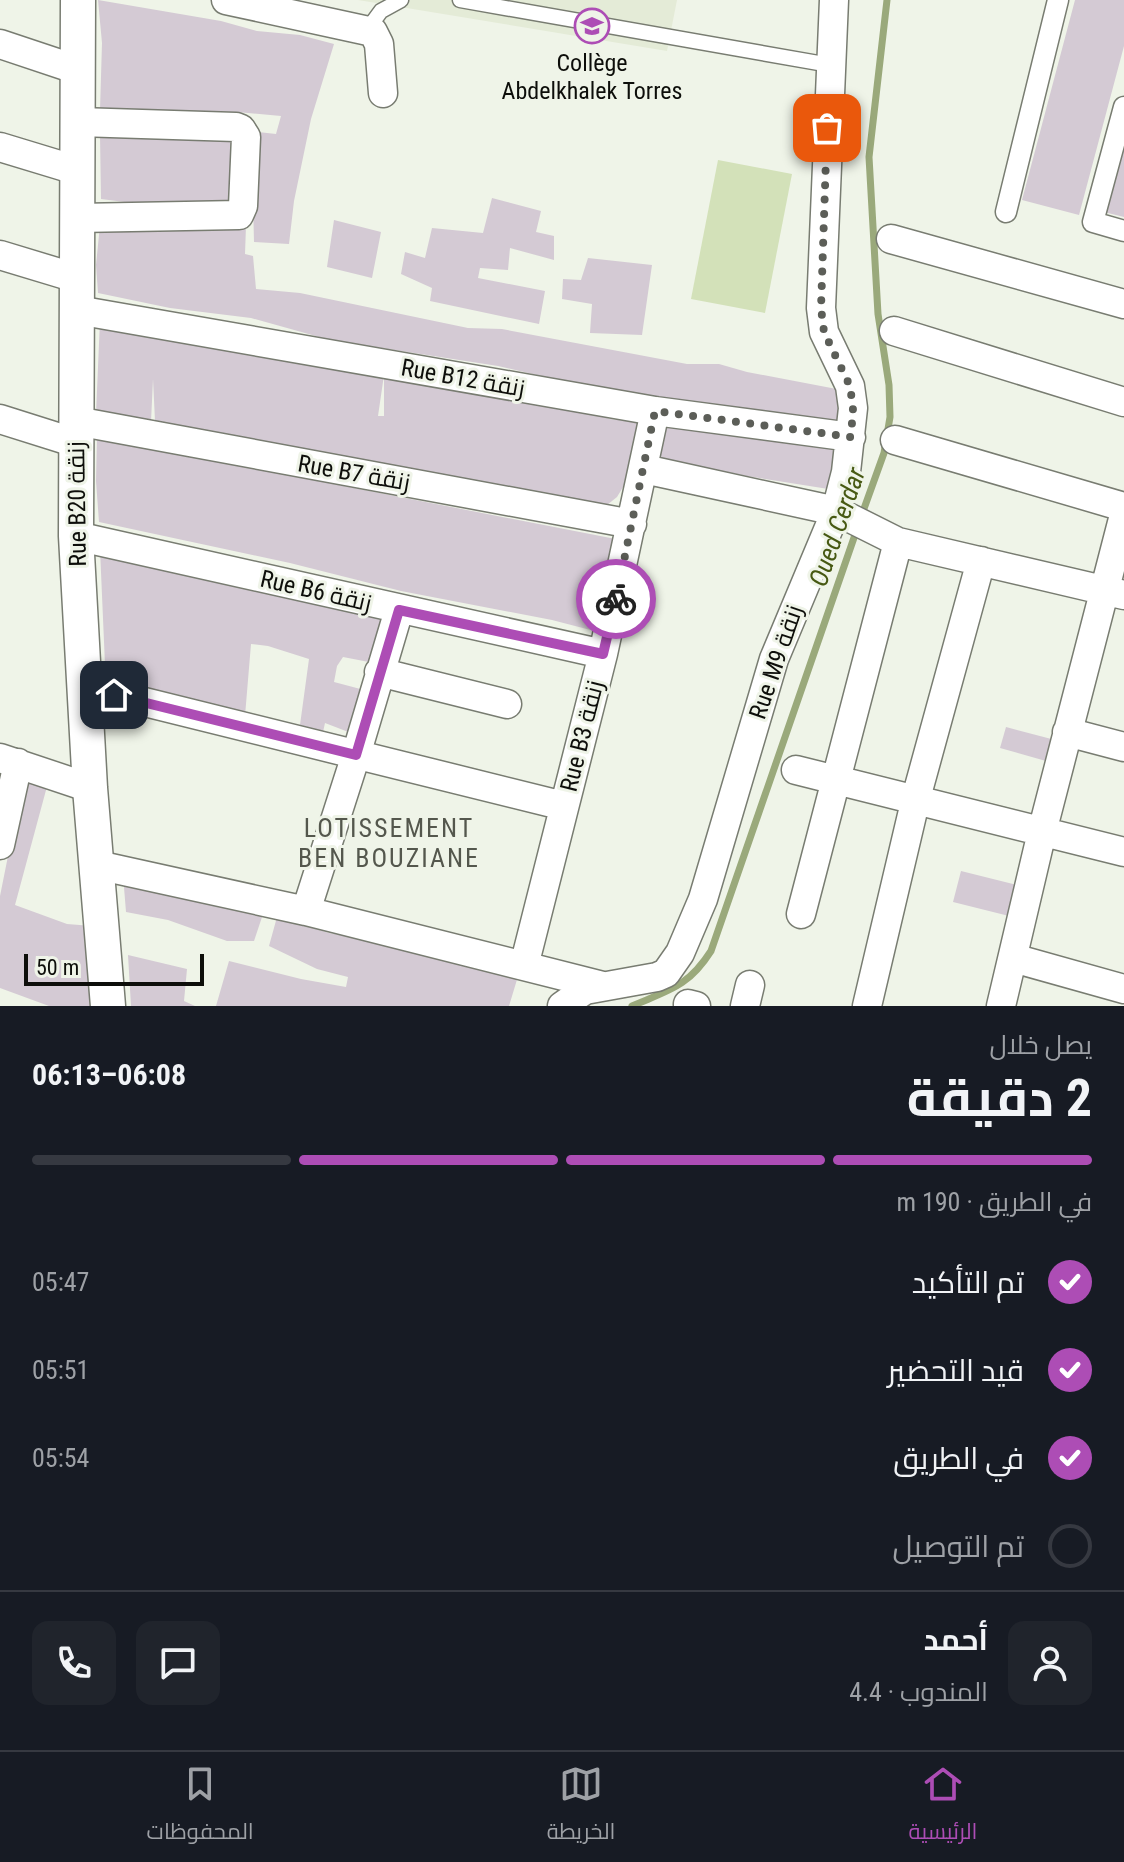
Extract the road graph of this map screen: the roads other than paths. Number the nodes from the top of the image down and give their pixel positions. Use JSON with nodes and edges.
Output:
{"nodes":[{"id":1,"x":78,"y":0,"type":"edge"},
{"id":2,"x":226,"y":0,"type":"edge"},
{"id":3,"x":401,"y":0,"type":"edge"},
{"id":4,"x":460,"y":0,"type":"edge"},
{"id":5,"x":834,"y":0,"type":"edge"},
{"id":6,"x":1058,"y":0,"type":"edge"},
{"id":7,"x":367,"y":30,"type":"junction"},
{"id":8,"x":0,"y":44,"type":"edge"},
{"id":9,"x":830,"y":65,"type":"junction"},
{"id":10,"x":78,"y":70,"type":"junction"},
{"id":11,"x":383,"y":93,"type":"dead end"},
{"id":12,"x":1124,"y":107,"type":"edge"},
{"id":13,"x":79,"y":122,"type":"junction"},
{"id":14,"x":0,"y":147,"type":"edge"},
{"id":15,"x":79,"y":171,"type":"junction"},
{"id":16,"x":1006,"y":212,"type":"dead end"},
{"id":17,"x":78,"y":218,"type":"junction"},
{"id":18,"x":1124,"y":231,"type":"edge"},
{"id":19,"x":891,"y":239,"type":"dead end"},
{"id":20,"x":0,"y":255,"type":"edge"},
{"id":21,"x":76,"y":294,"type":"junction"},
{"id":22,"x":1124,"y":304,"type":"edge"},
{"id":23,"x":894,"y":331,"type":"dead end"},
{"id":24,"x":1124,"y":402,"type":"edge"},
{"id":25,"x":655,"y":411,"type":"junction"},
{"id":26,"x":0,"y":419,"type":"edge"},
{"id":27,"x":76,"y":432,"type":"junction"},
{"id":28,"x":851,"y":437,"type":"junction"},
{"id":29,"x":895,"y":440,"type":"dead end"},
{"id":30,"x":644,"y":469,"type":"junction"},
{"id":31,"x":1124,"y":507,"type":"edge"},
{"id":32,"x":839,"y":513,"type":"junction"},
{"id":33,"x":1124,"y":515,"type":"edge"},
{"id":34,"x":632,"y":524,"type":"junction"},
{"id":35,"x":76,"y":536,"type":"junction"},
{"id":36,"x":898,"y":542,"type":"junction"},
{"id":37,"x":981,"y":561,"type":"junction"},
{"id":38,"x":1114,"y":593,"type":"edge"},
{"id":39,"x":399,"y":610,"type":"junction"},
{"id":40,"x":603,"y":654,"type":"junction"},
{"id":41,"x":379,"y":672,"type":"junction"},
{"id":42,"x":84,"y":687,"type":"junction"},
{"id":43,"x":507,"y":704,"type":"dead end"},
{"id":44,"x":1067,"y":732,"type":"junction"},
{"id":45,"x":1124,"y":747,"type":"edge"},
{"id":46,"x":356,"y":755,"type":"junction"},
{"id":47,"x":9,"y":760,"type":"edge"},
{"id":48,"x":796,"y":770,"type":"dead end"},
{"id":49,"x":835,"y":780,"type":"junction"},
{"id":50,"x":90,"y":788,"type":"junction"},
{"id":51,"x":916,"y":798,"type":"junction"},
{"id":52,"x":564,"y":806,"type":"junction"},
{"id":53,"x":1042,"y":832,"type":"junction"},
{"id":54,"x":0,"y":845,"type":"edge"},
{"id":55,"x":1124,"y":852,"type":"edge"},
{"id":56,"x":97,"y":865,"type":"junction"},
{"id":57,"x":306,"y":911,"type":"junction"},
{"id":58,"x":801,"y":914,"type":"dead end"},
{"id":59,"x":1013,"y":958,"type":"junction"},
{"id":60,"x":524,"y":966,"type":"junction"},
{"id":61,"x":604,"y":986,"type":"junction"},
{"id":62,"x":1124,"y":989,"type":"edge"},
{"id":63,"x":108,"y":1006,"type":"edge"},
{"id":64,"x":562,"y":1006,"type":"edge"},
{"id":65,"x":867,"y":1006,"type":"edge"},
{"id":66,"x":1001,"y":1006,"type":"edge"}],
"edges":[{"from":1,"to":10,"type":"street","name":"Rue B20 زنقة"},
{"from":2,"to":7,"type":"street"},
{"from":3,"to":7,"type":"lane"},
{"from":4,"to":9,"type":"lane"},
{"from":5,"to":9,"type":"street","name":"Rue M9 زنقة"},
{"from":6,"to":16,"type":"street"},
{"from":7,"to":11,"type":"street"},
{"from":8,"to":10,"type":"street"},
{"from":9,"to":28,"type":"street","name":"Rue M9 زنقة"},
{"from":10,"to":13,"type":"street","name":"Rue B20 زنقة"},
{"from":12,"to":18,"type":"street"},
{"from":13,"to":15,"type":"street","name":"Rue B20 زنقة"},
{"from":13,"to":17,"type":"street"},
{"from":14,"to":15,"type":"street"},
{"from":15,"to":17,"type":"street","name":"Rue B20 زنقة"},
{"from":17,"to":21,"type":"street","name":"Rue B20 زنقة"},
{"from":19,"to":22,"type":"street"},
{"from":20,"to":21,"type":"street","name":"Rue B12 زنقة"},
{"from":21,"to":25,"type":"street","name":"Rue B12 زنقة"},
{"from":21,"to":27,"type":"street","name":"Rue B20 زنقة"},
{"from":23,"to":24,"type":"street"},
{"from":25,"to":28,"type":"street","name":"Rue B12 زنقة"},
{"from":25,"to":30,"type":"street","name":"Rue B3 زنقة"},
{"from":26,"to":27,"type":"street","name":"Rue B7 زنقة"},
{"from":27,"to":34,"type":"street","name":"Rue B7 زنقة"},
{"from":27,"to":35,"type":"street","name":"Rue B20 زنقة"},
{"from":28,"to":32,"type":"street","name":"Rue M9 زنقة"},
{"from":29,"to":31,"type":"street"},
{"from":30,"to":32,"type":"street"},
{"from":30,"to":34,"type":"street","name":"Rue B3 زنقة"},
{"from":32,"to":36,"type":"street"},
{"from":32,"to":61,"type":"street","name":"Rue M9 زنقة"},
{"from":33,"to":38,"type":"street"},
{"from":34,"to":40,"type":"street","name":"Rue B3 زنقة"},
{"from":35,"to":39,"type":"street","name":"Rue B6 زنقة"},
{"from":35,"to":42,"type":"street","name":"Rue B20 زنقة"},
{"from":36,"to":37,"type":"street"},
{"from":36,"to":49,"type":"street"},
{"from":37,"to":38,"type":"street"},
{"from":37,"to":51,"type":"street"},
{"from":38,"to":44,"type":"street"},
{"from":39,"to":40,"type":"street","name":"Rue B6 زنقة"},
{"from":39,"to":41,"type":"street"},
{"from":40,"to":52,"type":"street","name":"Rue B3 زنقة"},
{"from":41,"to":43,"type":"street"},
{"from":41,"to":46,"type":"street"},
{"from":42,"to":46,"type":"street"},
{"from":42,"to":50,"type":"street","name":"Rue B20 زنقة"},
{"from":44,"to":45,"type":"street"},
{"from":44,"to":53,"type":"street"},
{"from":46,"to":52,"type":"street"},
{"from":46,"to":57,"type":"street"},
{"from":47,"to":50,"type":"street"},
{"from":47,"to":54,"type":"street"},
{"from":48,"to":49,"type":"street"},
{"from":49,"to":51,"type":"street"},
{"from":49,"to":58,"type":"street"},
{"from":50,"to":56,"type":"street","name":"Rue B20 زنقة"},
{"from":51,"to":53,"type":"street"},
{"from":51,"to":65,"type":"street"},
{"from":52,"to":60,"type":"street","name":"Rue B3 زنقة"},
{"from":53,"to":55,"type":"street"},
{"from":53,"to":59,"type":"street"},
{"from":56,"to":57,"type":"street"},
{"from":56,"to":63,"type":"street","name":"Rue B20 زنقة"},
{"from":57,"to":60,"type":"street"},
{"from":59,"to":62,"type":"street"},
{"from":59,"to":66,"type":"street"},
{"from":60,"to":61,"type":"street"},
{"from":61,"to":64,"type":"street","name":"Rue M9 زنقة"}]}
